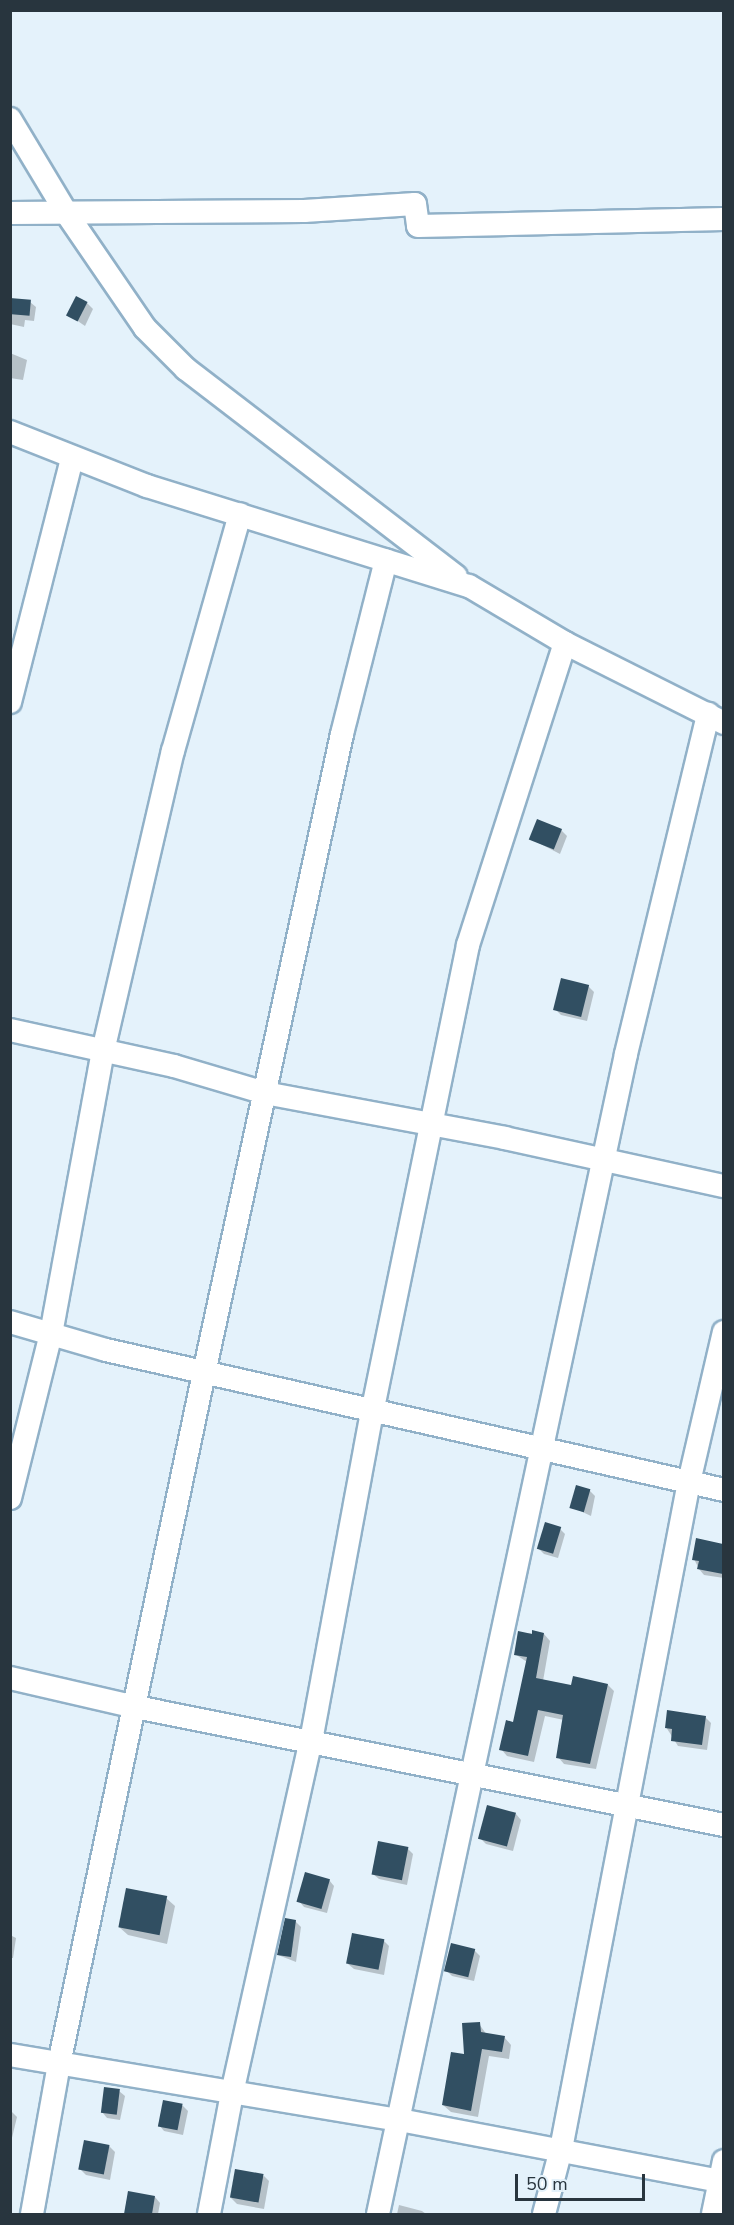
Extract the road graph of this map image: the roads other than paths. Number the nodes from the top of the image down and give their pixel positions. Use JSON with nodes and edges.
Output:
{"nodes":[{"id":1,"x":10,"y":119,"type":"edge"},
{"id":2,"x":10,"y":213,"type":"edge"},
{"id":3,"x":67,"y":214,"type":"junction"},
{"id":4,"x":723,"y":219,"type":"edge"},
{"id":5,"x":10,"y":432,"type":"edge"},
{"id":6,"x":72,"y":459,"type":"junction"},
{"id":7,"x":240,"y":514,"type":"junction"},
{"id":8,"x":386,"y":560,"type":"junction"},
{"id":9,"x":470,"y":586,"type":"junction"},
{"id":10,"x":565,"y":644,"type":"junction"},
{"id":11,"x":10,"y":702,"type":"edge"},
{"id":12,"x":716,"y":718,"type":"edge"},
{"id":13,"x":10,"y":1030,"type":"edge"},
{"id":14,"x":103,"y":1051,"type":"junction"},
{"id":15,"x":266,"y":1093,"type":"junction"},
{"id":16,"x":432,"y":1123,"type":"junction"},
{"id":17,"x":603,"y":1160,"type":"junction"},
{"id":18,"x":723,"y":1186,"type":"edge"},
{"id":19,"x":10,"y":1322,"type":"edge"},
{"id":20,"x":723,"y":1332,"type":"edge"},
{"id":21,"x":51,"y":1334,"type":"junction"},
{"id":22,"x":204,"y":1372,"type":"junction"},
{"id":23,"x":373,"y":1408,"type":"junction"},
{"id":24,"x":543,"y":1446,"type":"junction"},
{"id":25,"x":689,"y":1482,"type":"junction"},
{"id":26,"x":723,"y":1490,"type":"edge"},
{"id":27,"x":10,"y":1498,"type":"edge"},
{"id":28,"x":10,"y":1678,"type":"edge"},
{"id":29,"x":136,"y":1707,"type":"junction"},
{"id":30,"x":311,"y":1741,"type":"junction"},
{"id":31,"x":470,"y":1774,"type":"junction"},
{"id":32,"x":629,"y":1805,"type":"junction"},
{"id":33,"x":723,"y":1825,"type":"edge"},
{"id":34,"x":10,"y":2055,"type":"edge"},
{"id":35,"x":59,"y":2064,"type":"junction"},
{"id":36,"x":232,"y":2093,"type":"junction"},
{"id":37,"x":399,"y":2120,"type":"junction"},
{"id":38,"x":561,"y":2149,"type":"junction"},
{"id":39,"x":722,"y":2175,"type":"edge"},
{"id":40,"x":32,"y":2214,"type":"edge"},
{"id":41,"x":210,"y":2214,"type":"edge"},
{"id":42,"x":378,"y":2214,"type":"edge"},
{"id":43,"x":544,"y":2214,"type":"edge"},
{"id":44,"x":713,"y":2214,"type":"edge"}],
"edges":[{"from":1,"to":3,"type":"street"},
{"from":2,"to":3,"type":"street"},
{"from":3,"to":4,"type":"street"},
{"from":3,"to":9,"type":"street"},
{"from":5,"to":6,"type":"street"},
{"from":6,"to":7,"type":"street"},
{"from":6,"to":11,"type":"street"},
{"from":7,"to":8,"type":"street"},
{"from":7,"to":14,"type":"street"},
{"from":8,"to":9,"type":"street"},
{"from":8,"to":15,"type":"street"},
{"from":9,"to":10,"type":"street"},
{"from":10,"to":12,"type":"street"},
{"from":10,"to":16,"type":"street"},
{"from":12,"to":17,"type":"street"},
{"from":13,"to":14,"type":"street"},
{"from":14,"to":15,"type":"street"},
{"from":14,"to":21,"type":"street"},
{"from":15,"to":16,"type":"street"},
{"from":15,"to":22,"type":"street"},
{"from":16,"to":17,"type":"street"},
{"from":16,"to":23,"type":"street"},
{"from":17,"to":18,"type":"street"},
{"from":17,"to":24,"type":"street"},
{"from":19,"to":21,"type":"street"},
{"from":20,"to":25,"type":"street"},
{"from":21,"to":22,"type":"street"},
{"from":21,"to":27,"type":"street"},
{"from":22,"to":23,"type":"street"},
{"from":22,"to":29,"type":"street"},
{"from":23,"to":24,"type":"street"},
{"from":23,"to":30,"type":"street"},
{"from":24,"to":25,"type":"street"},
{"from":24,"to":31,"type":"street"},
{"from":25,"to":26,"type":"street"},
{"from":25,"to":32,"type":"street"},
{"from":28,"to":29,"type":"street"},
{"from":29,"to":30,"type":"street"},
{"from":29,"to":35,"type":"street"},
{"from":30,"to":31,"type":"street"},
{"from":30,"to":36,"type":"street"},
{"from":31,"to":32,"type":"street"},
{"from":31,"to":37,"type":"street"},
{"from":32,"to":33,"type":"street"},
{"from":32,"to":38,"type":"street"},
{"from":34,"to":35,"type":"street"},
{"from":35,"to":36,"type":"street"},
{"from":35,"to":40,"type":"street"},
{"from":36,"to":37,"type":"street"},
{"from":36,"to":41,"type":"street"},
{"from":37,"to":38,"type":"street"},
{"from":37,"to":42,"type":"street"},
{"from":38,"to":39,"type":"street"},
{"from":38,"to":43,"type":"street"},
{"from":39,"to":44,"type":"street"}]}
